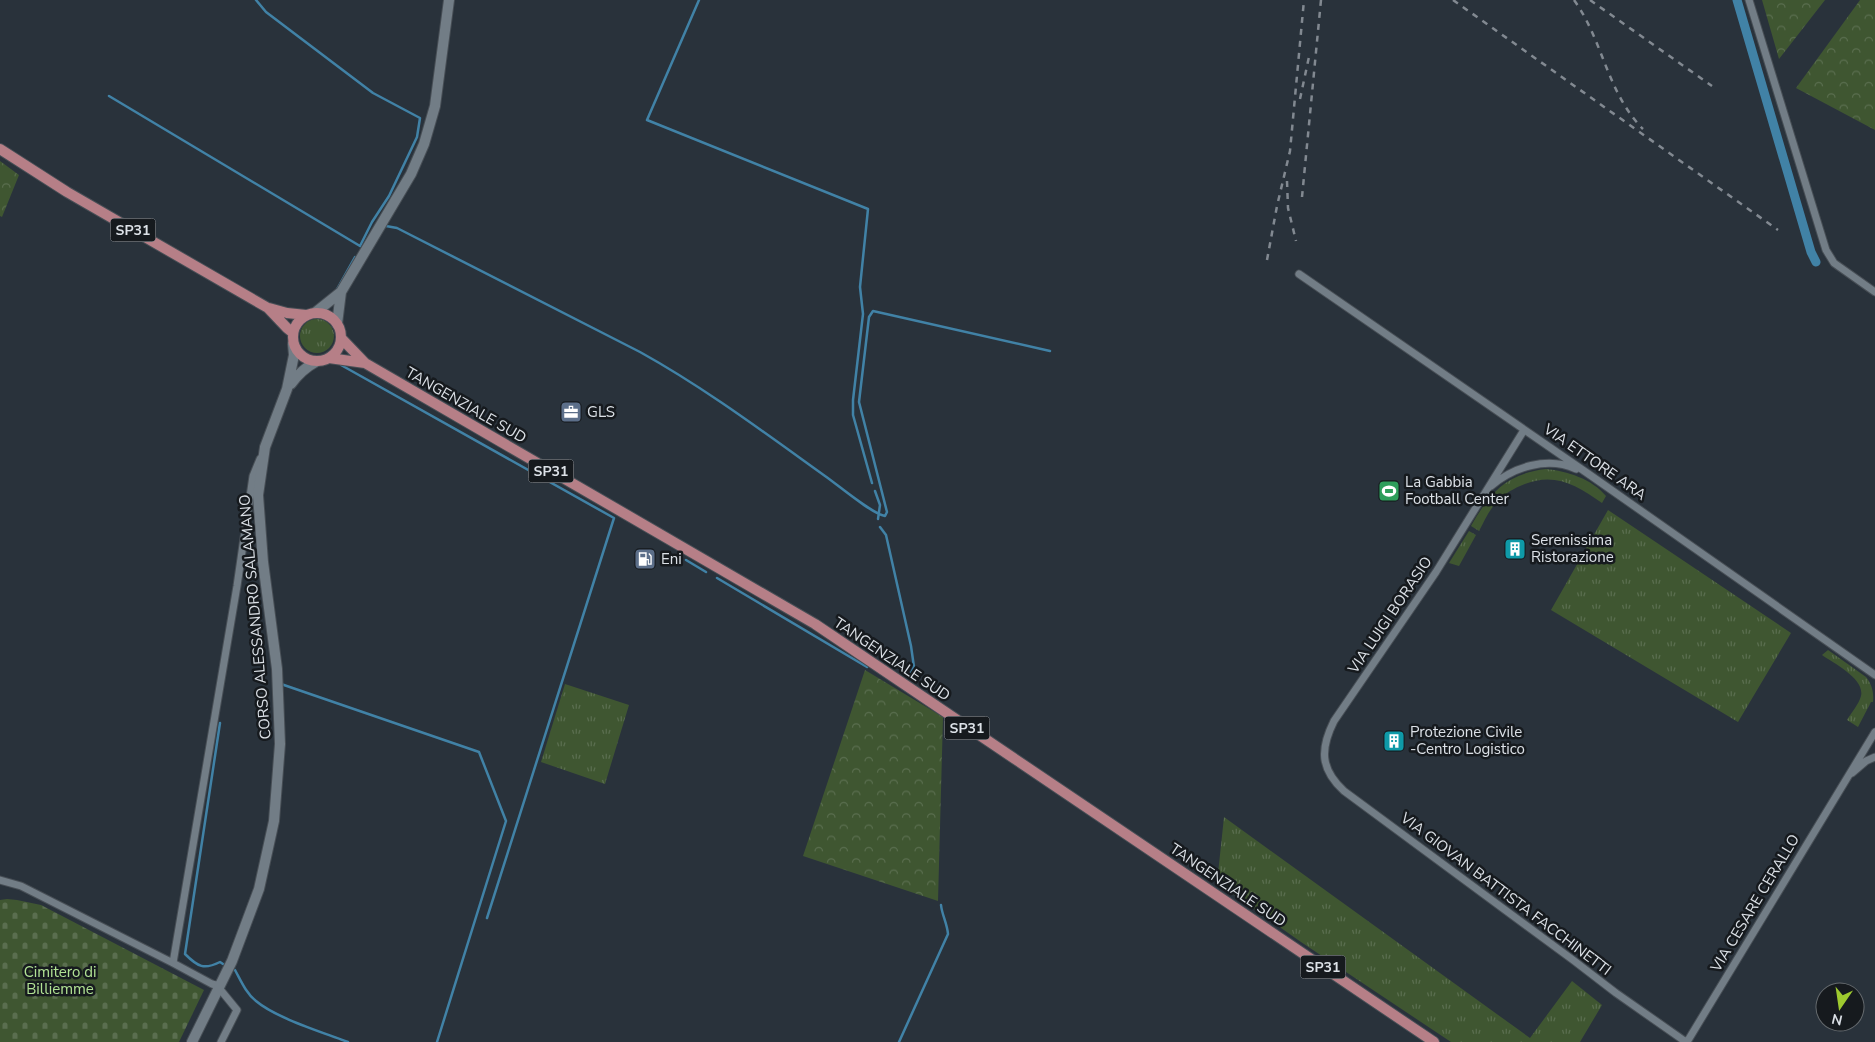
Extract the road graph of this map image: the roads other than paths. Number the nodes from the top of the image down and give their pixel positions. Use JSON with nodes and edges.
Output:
{"nodes":[{"id":1,"x":449,"y":0,"type":"edge"},
{"id":2,"x":1749,"y":0,"type":"edge"},
{"id":3,"x":0,"y":149,"type":"edge"},
{"id":4,"x":1299,"y":274,"type":"dead end"},
{"id":5,"x":341,"y":292,"type":"junction"},
{"id":6,"x":1875,"y":292,"type":"edge"},
{"id":7,"x":268,"y":308,"type":"junction"},
{"id":8,"x":311,"y":313,"type":"junction"},
{"id":9,"x":337,"y":324,"type":"junction"},
{"id":10,"x":292,"y":332,"type":"junction"},
{"id":11,"x":341,"y":338,"type":"junction"},
{"id":12,"x":293,"y":344,"type":"junction"},
{"id":13,"x":328,"y":358,"type":"junction"},
{"id":14,"x":317,"y":361,"type":"junction"},
{"id":15,"x":364,"y":363,"type":"junction"},
{"id":16,"x":288,"y":389,"type":"junction"},
{"id":17,"x":1524,"y":430,"type":"junction"},
{"id":18,"x":265,"y":447,"type":"junction"},
{"id":19,"x":1590,"y":474,"type":"junction"},
{"id":20,"x":1486,"y":490,"type":"junction"},
{"id":21,"x":1875,"y":675,"type":"edge"},
{"id":22,"x":1875,"y":732,"type":"edge"},
{"id":23,"x":1875,"y":757,"type":"edge"},
{"id":24,"x":1324,"y":758,"type":"joint"},
{"id":25,"x":1846,"y":778,"type":"junction"},
{"id":26,"x":0,"y":880,"type":"edge"},
{"id":27,"x":173,"y":962,"type":"junction"},
{"id":28,"x":220,"y":987,"type":"junction"},
{"id":29,"x":192,"y":1042,"type":"edge"},
{"id":30,"x":221,"y":1042,"type":"edge"},
{"id":31,"x":1434,"y":1042,"type":"edge"},
{"id":32,"x":1686,"y":1042,"type":"edge"}],
"edges":[{"from":1,"to":5,"type":"street"},
{"from":2,"to":6,"type":"street"},
{"from":3,"to":7,"type":"main road","number":"SP31"},
{"from":4,"to":17,"type":"street","name":"VIA ETTORE ARA"},
{"from":5,"to":8,"type":"street"},
{"from":5,"to":9,"type":"street"},
{"from":7,"to":8,"type":"main road","number":"SP31"},
{"from":7,"to":10,"type":"main road","number":"SP31"},
{"from":8,"to":9,"type":"main road","number":"SP31"},
{"from":8,"to":10,"type":"main road"},
{"from":9,"to":11,"type":"main road","number":"SP31"},
{"from":10,"to":12,"type":"main road"},
{"from":11,"to":13,"type":"main road"},
{"from":11,"to":15,"type":"main road","name":"TANGENZIALE SUD","number":"SP31"},
{"from":12,"to":14,"type":"main road"},
{"from":12,"to":16,"type":"street","name":"CORSO ALESSANDRO SALAMANO"},
{"from":13,"to":14,"type":"main road","number":"SP31"},
{"from":13,"to":15,"type":"main road","name":"TANGENZIALE SUD","number":"SP31"},
{"from":14,"to":16,"type":"street","name":"CORSO ALESSANDRO SALAMANO"},
{"from":15,"to":31,"type":"main road","name":"TANGENZIALE SUD","number":"SP31"},
{"from":16,"to":18,"type":"street","name":"CORSO ALESSANDRO SALAMANO"},
{"from":17,"to":19,"type":"street","name":"VIA ETTORE ARA"},
{"from":17,"to":20,"type":"street","name":"VIA LUIGI BORASIO"},
{"from":18,"to":27,"type":"street"},
{"from":18,"to":28,"type":"street","name":"CORSO ALESSANDRO SALAMANO"},
{"from":19,"to":20,"type":"street","name":"VIA LUIGI BORASIO"},
{"from":19,"to":21,"type":"street","name":"VIA ETTORE ARA"},
{"from":20,"to":24,"type":"street","name":"VIA LUIGI BORASIO"},
{"from":22,"to":25,"type":"street","name":"VIA CESARE CERALLO"},
{"from":23,"to":25,"type":"street","name":"VIA CESARE CERALLO"},
{"from":24,"to":32,"type":"street","name":"VIA GIOVAN BATTISTA FACCHINETTI"},
{"from":25,"to":32,"type":"street","name":"VIA CESARE CERALLO"},
{"from":26,"to":27,"type":"street"},
{"from":27,"to":28,"type":"street"},
{"from":28,"to":29,"type":"street","name":"CORSO ALESSANDRO SALAMANO"},
{"from":28,"to":30,"type":"street"}]}
